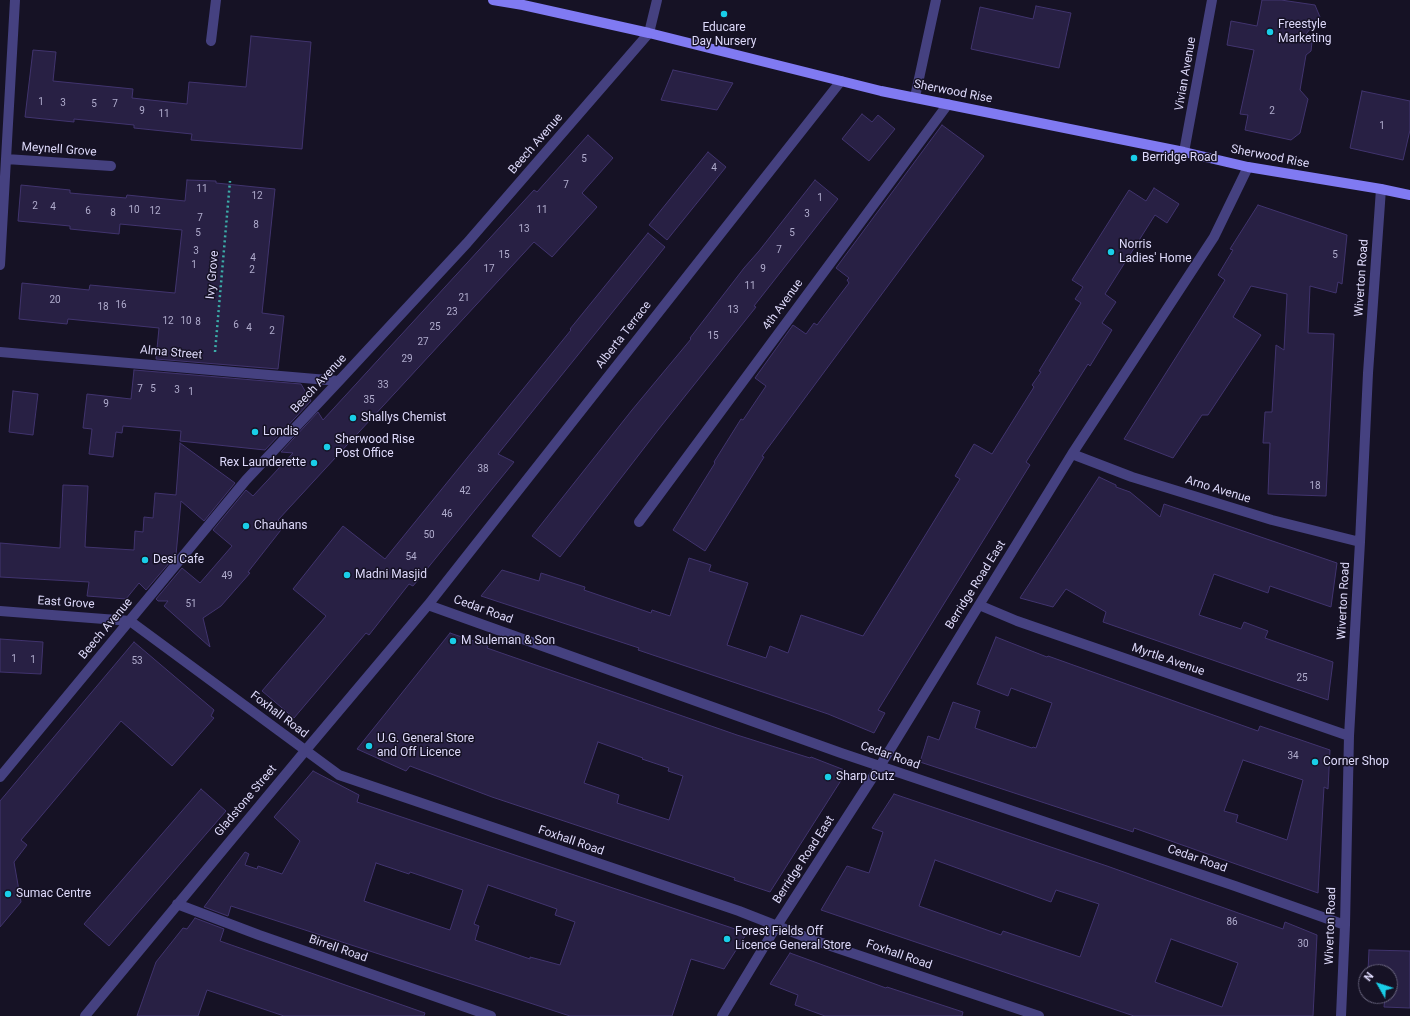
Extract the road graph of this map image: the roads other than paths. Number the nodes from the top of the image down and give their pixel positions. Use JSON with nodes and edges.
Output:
{"nodes":[{"id":1,"x":15,"y":0,"type":"edge"},
{"id":2,"x":216,"y":0,"type":"edge"},
{"id":3,"x":493,"y":0,"type":"edge"},
{"id":4,"x":657,"y":0,"type":"edge"},
{"id":5,"x":936,"y":0,"type":"edge"},
{"id":6,"x":1212,"y":0,"type":"edge"},
{"id":7,"x":649,"y":33,"type":"junction"},
{"id":8,"x":212,"y":41,"type":"dead end"},
{"id":9,"x":841,"y":81,"type":"junction"},
{"id":10,"x":915,"y":97,"type":"junction"},
{"id":11,"x":948,"y":104,"type":"junction"},
{"id":12,"x":4,"y":111,"type":"edge"},
{"id":13,"x":1184,"y":152,"type":"junction"},
{"id":14,"x":6,"y":159,"type":"junction"},
{"id":15,"x":111,"y":166,"type":"dead end"},
{"id":16,"x":1248,"y":167,"type":"junction"},
{"id":17,"x":1381,"y":189,"type":"junction"},
{"id":18,"x":1410,"y":195,"type":"edge"},
{"id":19,"x":2,"y":205,"type":"edge"},
{"id":20,"x":0,"y":264,"type":"edge"},
{"id":21,"x":0,"y":352,"type":"edge"},
{"id":22,"x":339,"y":381,"type":"junction"},
{"id":23,"x":1072,"y":454,"type":"junction"},
{"id":24,"x":639,"y":522,"type":"dead end"},
{"id":25,"x":1360,"y":542,"type":"junction"},
{"id":26,"x":428,"y":605,"type":"junction"},
{"id":27,"x":979,"y":605,"type":"junction"},
{"id":28,"x":0,"y":611,"type":"edge"},
{"id":29,"x":130,"y":621,"type":"junction"},
{"id":30,"x":1349,"y":736,"type":"junction"},
{"id":31,"x":305,"y":751,"type":"junction"},
{"id":32,"x":880,"y":766,"type":"junction"},
{"id":33,"x":0,"y":777,"type":"edge"},
{"id":34,"x":177,"y":904,"type":"junction"},
{"id":35,"x":1345,"y":925,"type":"junction"},
{"id":36,"x":776,"y":927,"type":"junction"},
{"id":37,"x":85,"y":1016,"type":"edge"},
{"id":38,"x":491,"y":1016,"type":"edge"},
{"id":39,"x":722,"y":1016,"type":"edge"},
{"id":40,"x":1039,"y":1016,"type":"edge"},
{"id":41,"x":1341,"y":1016,"type":"edge"}],
"edges":[{"from":1,"to":12,"type":"street"},
{"from":2,"to":8,"type":"street"},
{"from":3,"to":7,"type":"main road","name":"Sherwood Rise"},
{"from":4,"to":7,"type":"street"},
{"from":5,"to":10,"type":"street"},
{"from":6,"to":13,"type":"street","name":"Vivian Avenue"},
{"from":7,"to":9,"type":"main road","name":"Sherwood Rise"},
{"from":7,"to":22,"type":"street","name":"Beech Avenue"},
{"from":9,"to":10,"type":"main road","name":"Sherwood Rise"},
{"from":9,"to":26,"type":"street","name":"Alberta Terrace"},
{"from":10,"to":11,"type":"main road","name":"Sherwood Rise"},
{"from":11,"to":13,"type":"main road","name":"Sherwood Rise"},
{"from":11,"to":24,"type":"street","name":"4th Avenue"},
{"from":12,"to":14,"type":"street"},
{"from":13,"to":16,"type":"main road","name":"Sherwood Rise"},
{"from":14,"to":15,"type":"street","name":"Meynell Grove"},
{"from":14,"to":19,"type":"street"},
{"from":16,"to":17,"type":"main road","name":"Sherwood Rise"},
{"from":16,"to":23,"type":"street","name":"Berridge Road East"},
{"from":17,"to":18,"type":"main road","name":"Sherwood Rise"},
{"from":17,"to":25,"type":"street","name":"Wiverton Road"},
{"from":19,"to":20,"type":"street"},
{"from":21,"to":22,"type":"street","name":"Alma Street"},
{"from":22,"to":29,"type":"street","name":"Beech Avenue"},
{"from":23,"to":25,"type":"street","name":"Arno Avenue"},
{"from":23,"to":27,"type":"street","name":"Berridge Road East"},
{"from":25,"to":30,"type":"street","name":"Wiverton Road"},
{"from":26,"to":31,"type":"street","name":"Gladstone Street"},
{"from":26,"to":32,"type":"street","name":"Cedar Road"},
{"from":27,"to":30,"type":"street","name":"Myrtle Avenue"},
{"from":27,"to":32,"type":"street","name":"Berridge Road East"},
{"from":28,"to":29,"type":"street","name":"East Grove"},
{"from":29,"to":31,"type":"street","name":"Foxhall Road"},
{"from":29,"to":33,"type":"street","name":"Beech Avenue"},
{"from":30,"to":35,"type":"street","name":"Wiverton Road"},
{"from":31,"to":34,"type":"street","name":"Gladstone Street"},
{"from":31,"to":36,"type":"street","name":"Foxhall Road"},
{"from":32,"to":35,"type":"street","name":"Cedar Road"},
{"from":32,"to":36,"type":"street","name":"Berridge Road East"},
{"from":34,"to":37,"type":"street","name":"Gladstone Street"},
{"from":34,"to":38,"type":"street","name":"Birrell Road"},
{"from":35,"to":41,"type":"street","name":"Wiverton Road"},
{"from":36,"to":39,"type":"street","name":"Berridge Road East"},
{"from":36,"to":40,"type":"street","name":"Foxhall Road"}]}
